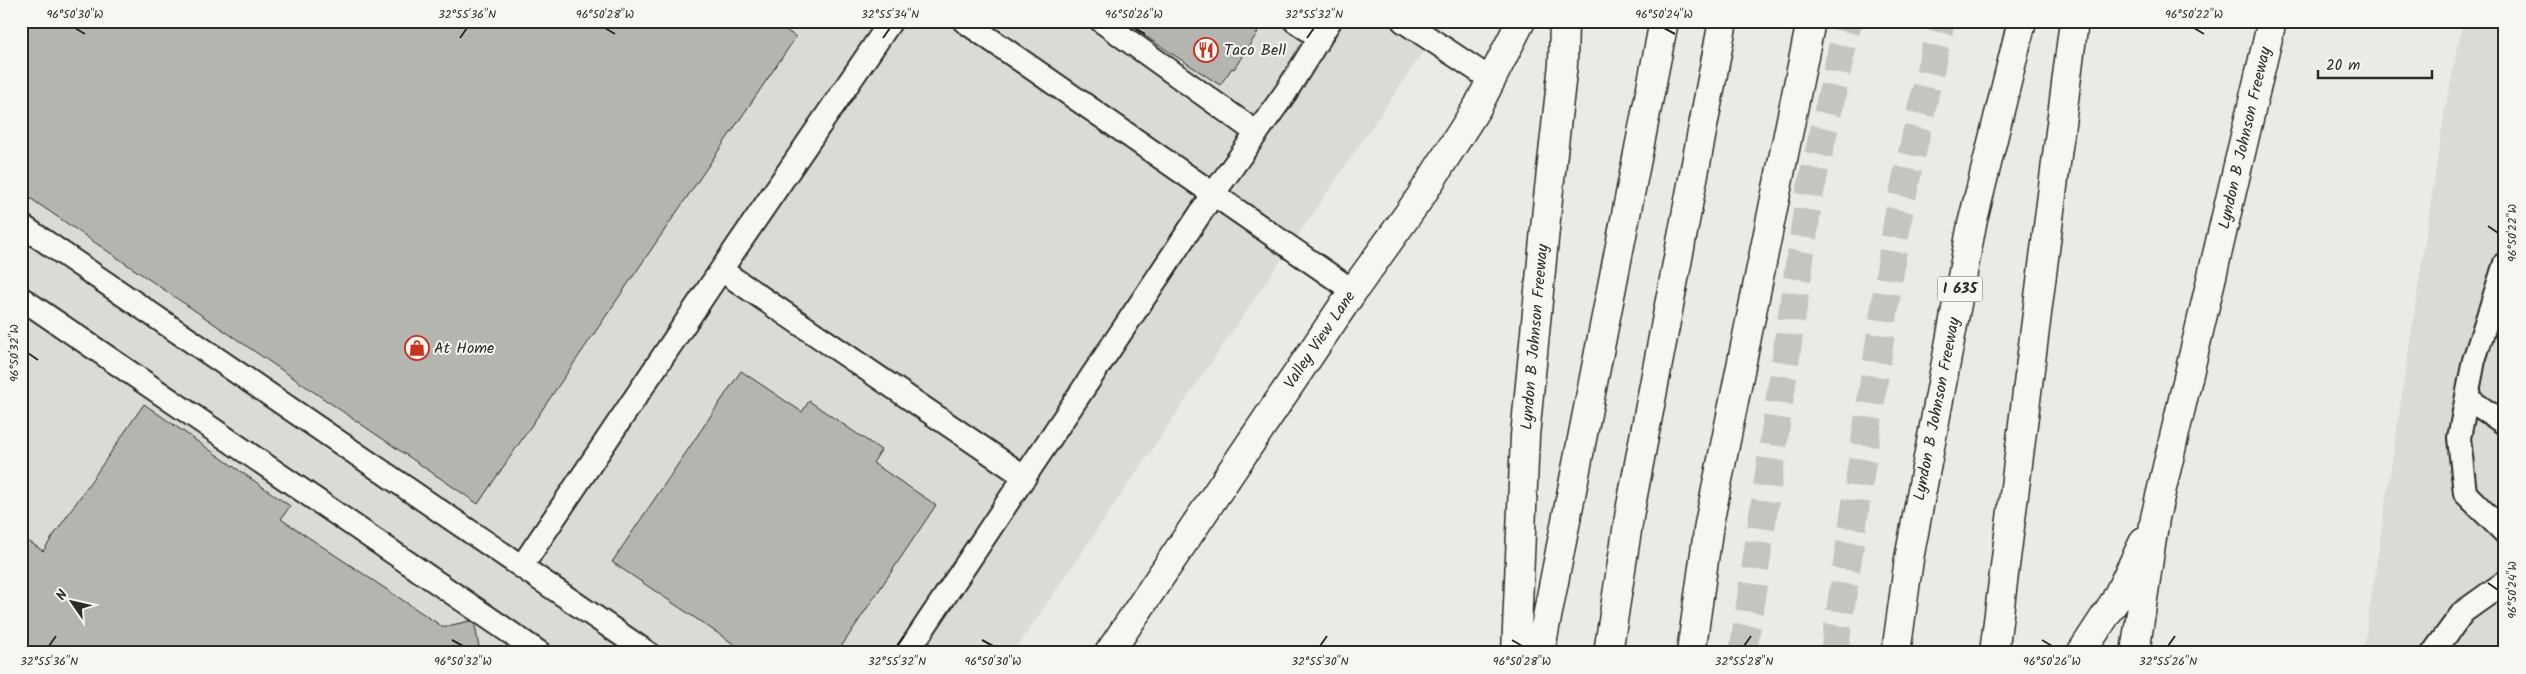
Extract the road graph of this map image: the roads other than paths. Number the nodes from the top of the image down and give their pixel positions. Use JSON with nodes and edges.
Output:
{"nodes":[{"id":1,"x":890,"y":21,"type":"edge"},
{"id":2,"x":964,"y":21,"type":"edge"},
{"id":3,"x":1101,"y":21,"type":"edge"},
{"id":4,"x":1295,"y":21,"type":"edge"},
{"id":5,"x":1403,"y":21,"type":"edge"},
{"id":6,"x":1521,"y":21,"type":"edge"},
{"id":7,"x":1564,"y":21,"type":"edge"},
{"id":8,"x":1664,"y":21,"type":"edge"},
{"id":9,"x":1723,"y":21,"type":"edge"},
{"id":10,"x":1811,"y":21,"type":"edge"},
{"id":11,"x":2022,"y":21,"type":"edge"},
{"id":12,"x":2074,"y":21,"type":"edge"},
{"id":13,"x":2272,"y":21,"type":"edge"},
{"id":14,"x":1325,"y":29,"type":"edge"},
{"id":15,"x":1492,"y":80,"type":"junction"},
{"id":16,"x":1257,"y":132,"type":"junction"},
{"id":17,"x":1214,"y":193,"type":"junction"},
{"id":18,"x":21,"y":225,"type":"edge"},
{"id":19,"x":2505,"y":263,"type":"edge"},
{"id":20,"x":721,"y":270,"type":"junction"},
{"id":21,"x":1353,"y":291,"type":"junction"},
{"id":22,"x":21,"y":298,"type":"edge"},
{"id":23,"x":2467,"y":398,"type":"junction"},
{"id":24,"x":2505,"y":424,"type":"edge"},
{"id":25,"x":1025,"y":477,"type":"junction"},
{"id":26,"x":2155,"y":518,"type":"junction"},
{"id":27,"x":2505,"y":533,"type":"edge"},
{"id":28,"x":522,"y":566,"type":"junction"},
{"id":29,"x":2505,"y":582,"type":"edge"},
{"id":30,"x":1113,"y":650,"type":"edge"},
{"id":31,"x":540,"y":653,"type":"edge"},
{"id":32,"x":648,"y":653,"type":"edge"},
{"id":33,"x":907,"y":653,"type":"edge"},
{"id":34,"x":1516,"y":653,"type":"edge"},
{"id":35,"x":1540,"y":653,"type":"edge"},
{"id":36,"x":1608,"y":653,"type":"edge"},
{"id":37,"x":1691,"y":653,"type":"edge"},
{"id":38,"x":1896,"y":653,"type":"edge"},
{"id":39,"x":1994,"y":653,"type":"edge"},
{"id":40,"x":2081,"y":653,"type":"edge"},
{"id":41,"x":2135,"y":653,"type":"edge"},
{"id":42,"x":2434,"y":653,"type":"edge"}],
"edges":[{"from":1,"to":20,"type":"lane"},
{"from":2,"to":17,"type":"lane"},
{"from":3,"to":16,"type":"lane"},
{"from":4,"to":14,"type":"lane"},
{"from":5,"to":15,"type":"lane"},
{"from":6,"to":15,"type":"main road","name":"Valley View Lane"},
{"from":7,"to":34,"type":"main road","name":"Lyndon B Johnson Freeway"},
{"from":8,"to":35,"type":"main road"},
{"from":9,"to":36,"type":"main road"},
{"from":10,"to":37,"type":"main road"},
{"from":11,"to":38,"type":"main road","name":"Lyndon B Johnson Freeway","number":"I 635"},
{"from":12,"to":39,"type":"main road"},
{"from":13,"to":26,"type":"main road","name":"Lyndon B Johnson Freeway"},
{"from":14,"to":16,"type":"lane"},
{"from":15,"to":21,"type":"main road","name":"Valley View Lane"},
{"from":16,"to":17,"type":"lane"},
{"from":17,"to":21,"type":"lane"},
{"from":17,"to":25,"type":"lane"},
{"from":18,"to":28,"type":"lane"},
{"from":19,"to":23,"type":"lane"},
{"from":20,"to":25,"type":"lane"},
{"from":20,"to":28,"type":"lane"},
{"from":21,"to":30,"type":"main road","name":"Valley View Lane"},
{"from":22,"to":31,"type":"lane"},
{"from":23,"to":24,"type":"lane"},
{"from":23,"to":27,"type":"lane"},
{"from":25,"to":33,"type":"lane"},
{"from":26,"to":40,"type":"main road","name":"Lyndon B Johnson Freeway"},
{"from":26,"to":41,"type":"main road","name":"Lyndon B Johnson Freeway"},
{"from":28,"to":32,"type":"lane"},
{"from":29,"to":42,"type":"lane"}]}
